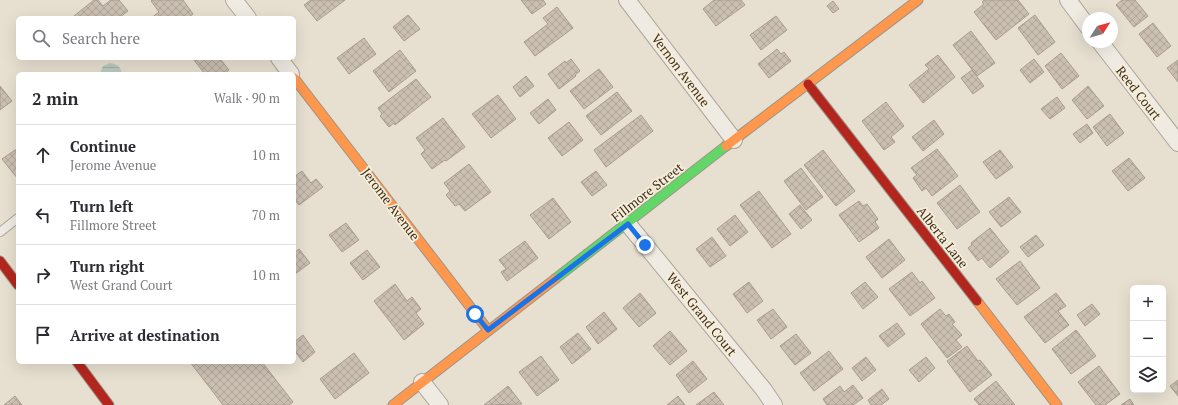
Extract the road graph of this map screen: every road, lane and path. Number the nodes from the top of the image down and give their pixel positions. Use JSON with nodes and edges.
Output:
{"nodes":[{"id":1,"x":234,"y":0,"type":"edge"},
{"id":2,"x":627,"y":0,"type":"edge"},
{"id":3,"x":918,"y":0,"type":"edge"},
{"id":4,"x":1068,"y":0,"type":"edge"},
{"id":5,"x":246,"y":16,"type":"edge"},
{"id":6,"x":1082,"y":19,"type":"edge"},
{"id":7,"x":1105,"y":48,"type":"edge"},
{"id":8,"x":280,"y":60,"type":"edge"},
{"id":9,"x":290,"y":72,"type":"edge"},
{"id":10,"x":296,"y":81,"type":"edge"},
{"id":11,"x":808,"y":84,"type":"junction"},
{"id":12,"x":734,"y":140,"type":"junction"},
{"id":13,"x":1178,"y":143,"type":"edge"},
{"id":14,"x":16,"y":220,"type":"edge"},
{"id":15,"x":628,"y":224,"type":"junction"},
{"id":16,"x":0,"y":232,"type":"edge"},
{"id":17,"x":0,"y":261,"type":"edge"},
{"id":18,"x":16,"y":282,"type":"edge"},
{"id":19,"x":488,"y":330,"type":"junction"},
{"id":20,"x":78,"y":364,"type":"edge"},
{"id":21,"x":422,"y":382,"type":"junction"},
{"id":22,"x":109,"y":405,"type":"edge"},
{"id":23,"x":393,"y":405,"type":"edge"},
{"id":24,"x":440,"y":405,"type":"edge"},
{"id":25,"x":774,"y":405,"type":"edge"},
{"id":26,"x":1057,"y":405,"type":"edge"}],
"edges":[{"from":1,"to":5,"type":"street"},
{"from":2,"to":12,"type":"street","name":"Vernon Avenue"},
{"from":3,"to":11,"type":"street","name":"Fillmore Street"},
{"from":4,"to":6,"type":"street"},
{"from":7,"to":13,"type":"street","name":"Reed Court"},
{"from":8,"to":9,"type":"street"},
{"from":10,"to":19,"type":"street","name":"Jerome Avenue"},
{"from":11,"to":12,"type":"street","name":"Fillmore Street"},
{"from":11,"to":26,"type":"street","name":"Alberta Lane"},
{"from":12,"to":15,"type":"street","name":"Fillmore Street"},
{"from":14,"to":16,"type":"lane"},
{"from":15,"to":19,"type":"street","name":"Fillmore Street"},
{"from":15,"to":25,"type":"street","name":"West Grand Court"},
{"from":17,"to":18,"type":"street"},
{"from":19,"to":21,"type":"street","name":"Fillmore Street"},
{"from":20,"to":22,"type":"street"},
{"from":21,"to":23,"type":"street","name":"Fillmore Street"},
{"from":21,"to":24,"type":"street"}]}
